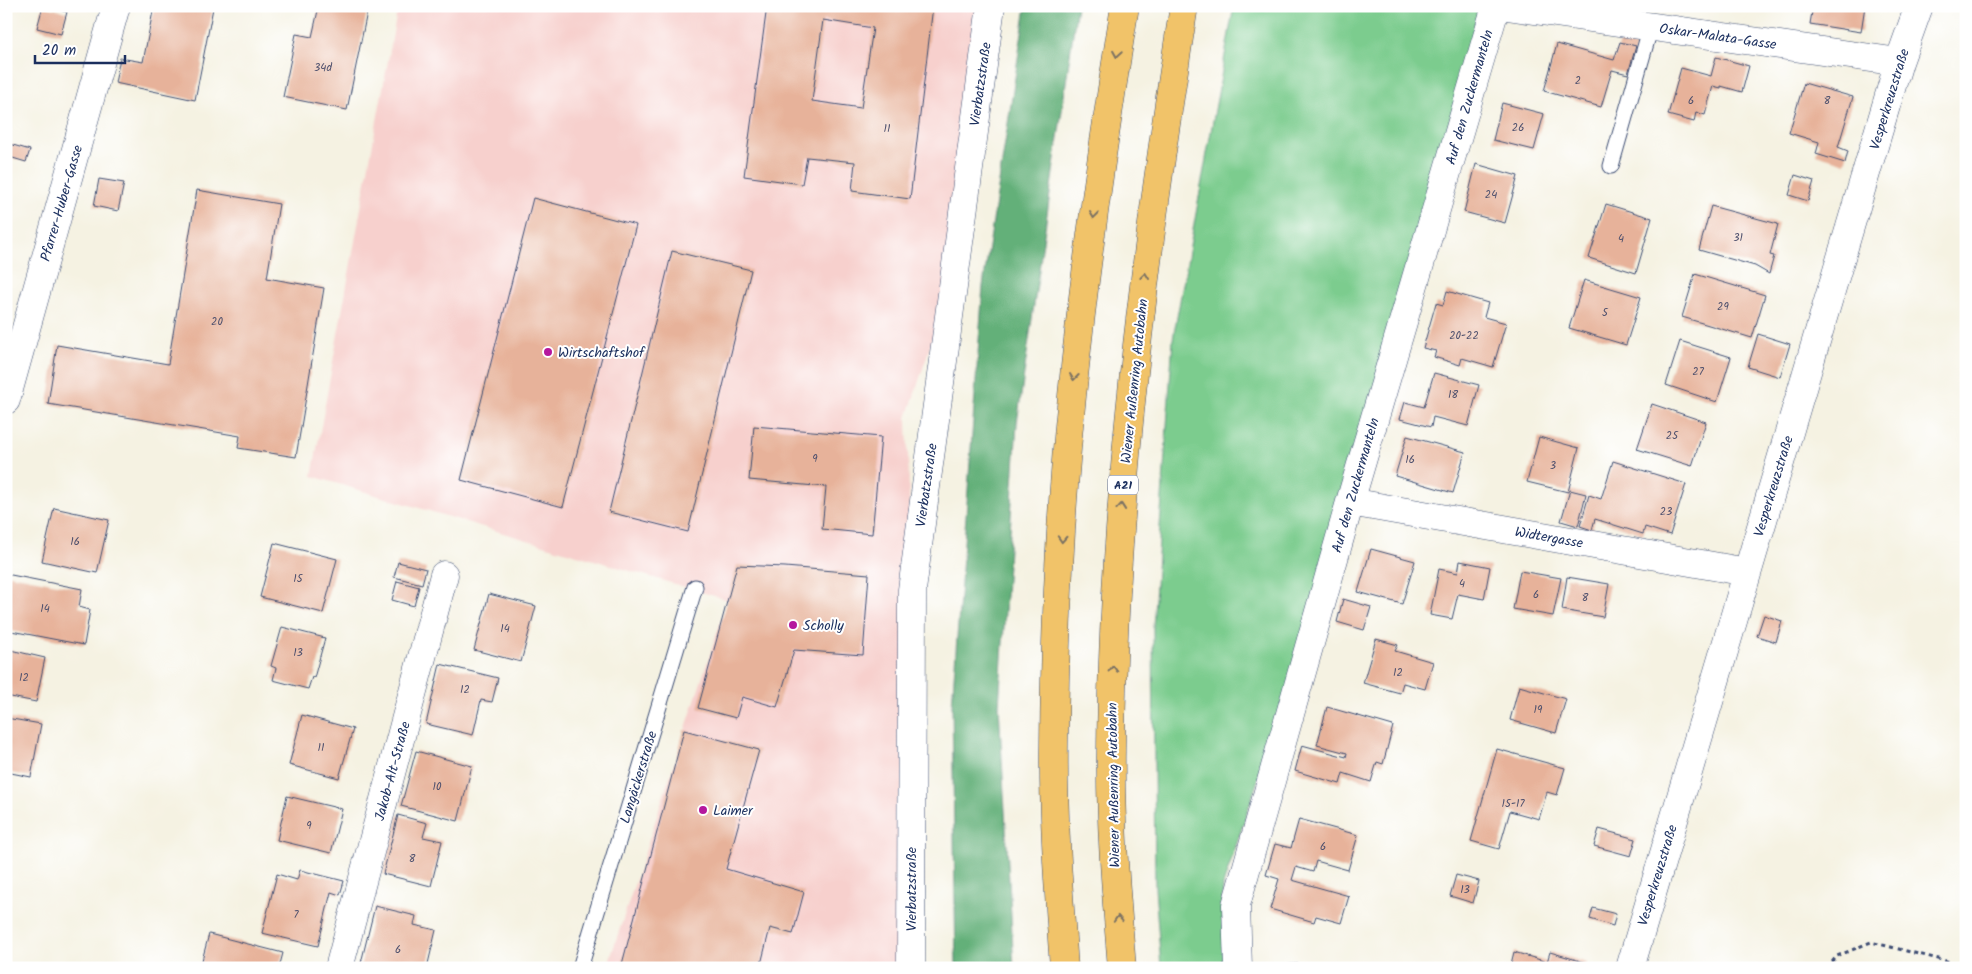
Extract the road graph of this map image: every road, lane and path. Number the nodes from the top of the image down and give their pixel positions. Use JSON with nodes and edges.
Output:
{"nodes":[{"id":1,"x":116,"y":6,"type":"edge"},
{"id":2,"x":991,"y":6,"type":"edge"},
{"id":3,"x":1125,"y":6,"type":"edge"},
{"id":4,"x":1184,"y":6,"type":"edge"},
{"id":5,"x":1496,"y":6,"type":"edge"},
{"id":6,"x":1507,"y":6,"type":"edge"},
{"id":7,"x":1919,"y":6,"type":"edge"},
{"id":8,"x":1651,"y":26,"type":"junction"},
{"id":9,"x":1900,"y":62,"type":"junction"},
{"id":10,"x":1610,"y":166,"type":"dead end"},
{"id":11,"x":6,"y":400,"type":"edge"},
{"id":12,"x":1350,"y":502,"type":"junction"},
{"id":13,"x":1747,"y":572,"type":"junction"},
{"id":14,"x":444,"y":575,"type":"dead end"},
{"id":15,"x":695,"y":587,"type":"dead end"},
{"id":16,"x":339,"y":968,"type":"edge"},
{"id":17,"x":580,"y":968,"type":"edge"},
{"id":18,"x":911,"y":968,"type":"edge"},
{"id":19,"x":1064,"y":968,"type":"edge"},
{"id":20,"x":1122,"y":968,"type":"edge"},
{"id":21,"x":1238,"y":968,"type":"edge"},
{"id":22,"x":1630,"y":968,"type":"edge"},
{"id":23,"x":1827,"y":968,"type":"edge"},
{"id":24,"x":1965,"y":968,"type":"edge"}],
"edges":[{"from":1,"to":11,"type":"street","name":"Pfarrer-Huber-Gasse"},
{"from":2,"to":18,"type":"street","name":"Vierbatzstraße"},
{"from":3,"to":19,"type":"highway","one_way":true},
{"from":20,"to":4,"type":"highway","name":"Wiener Außenring Autobahn","number":"A21","one_way":true},
{"from":5,"to":12,"type":"street","name":"Auf den Zuckermanteln"},
{"from":6,"to":8,"type":"street","name":"Oskar-Malata-Gasse"},
{"from":7,"to":9,"type":"street","name":"Vesperkreuzstraße"},
{"from":8,"to":9,"type":"street","name":"Oskar-Malata-Gasse"},
{"from":8,"to":10,"type":"lane"},
{"from":9,"to":13,"type":"street","name":"Vesperkreuzstraße"},
{"from":12,"to":13,"type":"street","name":"Widtergasse"},
{"from":12,"to":21,"type":"street","name":"Auf den Zuckermanteln"},
{"from":13,"to":22,"type":"street","name":"Vesperkreuzstraße"},
{"from":14,"to":16,"type":"street","name":"Jakob-Alt-Straße"},
{"from":15,"to":17,"type":"lane","name":"Langäckerstraße"},
{"from":23,"to":24,"type":"path"}]}
